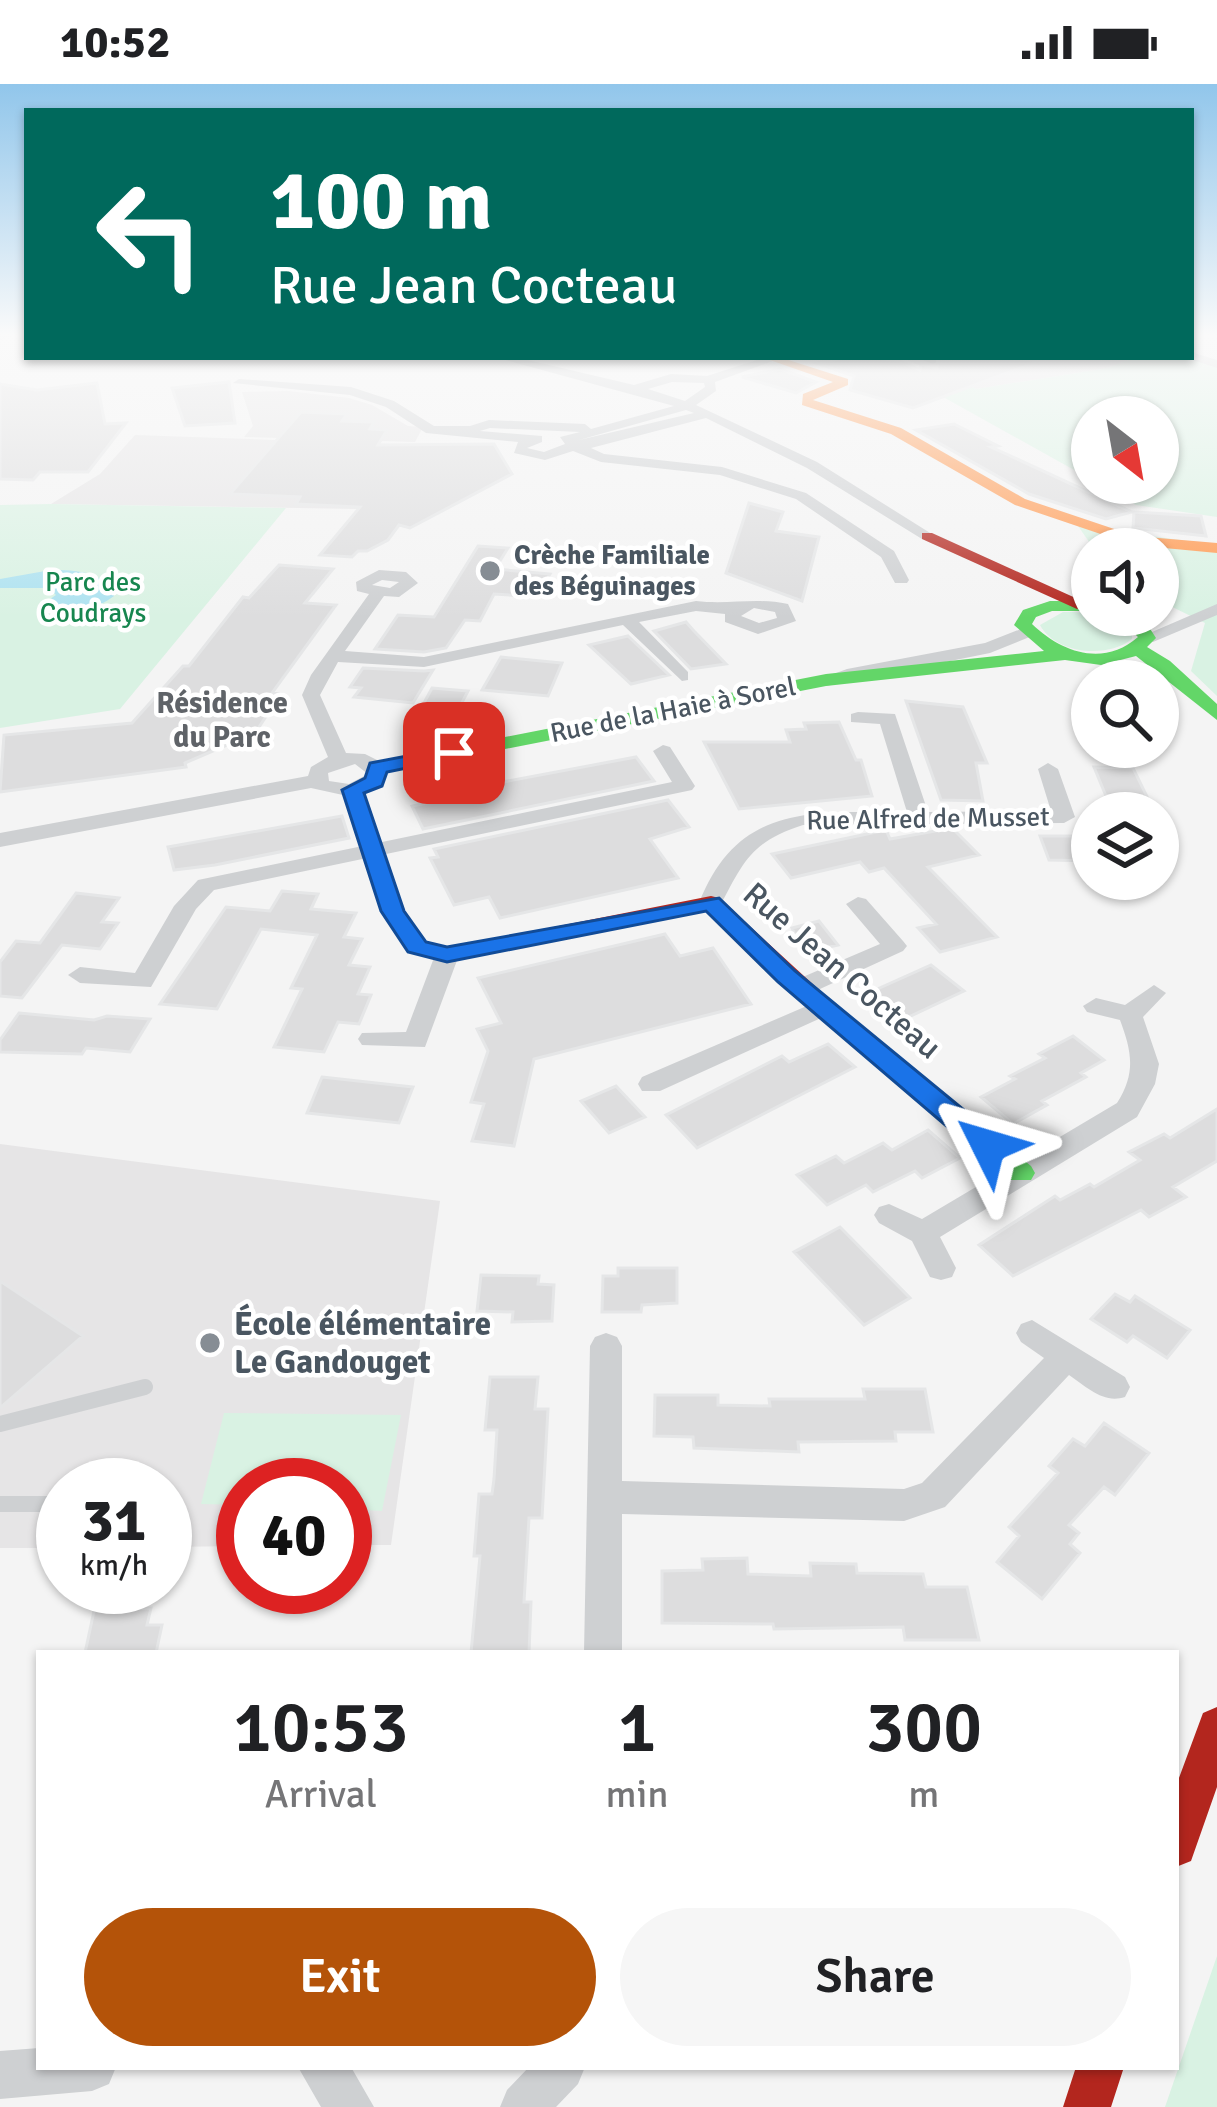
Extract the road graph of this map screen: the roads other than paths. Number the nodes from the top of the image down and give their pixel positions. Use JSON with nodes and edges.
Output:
{"nodes":[{"id":1,"x":430,"y":429,"type":"edge"},
{"id":2,"x":601,"y":429,"type":"edge"},
{"id":3,"x":604,"y":429,"type":"edge"},
{"id":4,"x":646,"y":429,"type":"edge"},
{"id":5,"x":739,"y":429,"type":"edge"},
{"id":6,"x":891,"y":429,"type":"edge"},
{"id":7,"x":471,"y":430,"type":"joint"},
{"id":8,"x":620,"y":436,"type":"junction"},
{"id":9,"x":570,"y":443,"type":"junction"},
{"id":10,"x":927,"y":536,"type":"junction"},
{"id":11,"x":1217,"y":548,"type":"edge"},
{"id":12,"x":901,"y":580,"type":"dead end"},
{"id":13,"x":377,"y":594,"type":"dead end"},
{"id":14,"x":1071,"y":599,"type":"edge"},
{"id":15,"x":1179,"y":605,"type":"edge"},
{"id":16,"x":1217,"y":605,"type":"edge"},
{"id":17,"x":732,"y":610,"type":"dead end"},
{"id":18,"x":1071,"y":610,"type":"edge"},
{"id":19,"x":626,"y":619,"type":"junction"},
{"id":20,"x":1031,"y":621,"type":"junction"},
{"id":21,"x":1141,"y":636,"type":"edge"},
{"id":22,"x":1143,"y":644,"type":"junction"},
{"id":23,"x":1067,"y":654,"type":"junction"},
{"id":24,"x":333,"y":656,"type":"junction"},
{"id":25,"x":1102,"y":658,"type":"junction"},
{"id":26,"x":1105,"y":660,"type":"edge"},
{"id":27,"x":682,"y":676,"type":"dead end"},
{"id":28,"x":826,"y":680,"type":"junction"},
{"id":29,"x":1179,"y":709,"type":"edge"},
{"id":30,"x":1217,"y":714,"type":"edge"},
{"id":31,"x":858,"y":718,"type":"dead end"},
{"id":32,"x":1217,"y":740,"type":"edge"},
{"id":33,"x":663,"y":751,"type":"dead end"},
{"id":34,"x":339,"y":759,"type":"junction"},
{"id":35,"x":378,"y":768,"type":"junction"},
{"id":36,"x":1048,"y":769,"type":"dead end"},
{"id":37,"x":316,"y":781,"type":"junction"},
{"id":38,"x":685,"y":787,"type":"junction"},
{"id":39,"x":352,"y":790,"type":"junction"},
{"id":40,"x":708,"y":801,"type":"dead end"},
{"id":41,"x":919,"y":816,"type":"junction"},
{"id":42,"x":0,"y":840,"type":"edge"},
{"id":43,"x":370,"y":849,"type":"junction"},
{"id":44,"x":711,"y":903,"type":"junction"},
{"id":45,"x":858,"y":904,"type":"dead end"},
{"id":46,"x":447,"y":955,"type":"junction"},
{"id":47,"x":80,"y":975,"type":"dead end"},
{"id":48,"x":800,"y":988,"type":"junction"},
{"id":49,"x":1154,"y":993,"type":"dead end"},
{"id":50,"x":1096,"y":1006,"type":"dead end"},
{"id":51,"x":823,"y":1007,"type":"junction"},
{"id":52,"x":1130,"y":1015,"type":"junction"},
{"id":53,"x":371,"y":1039,"type":"dead end"},
{"id":54,"x":651,"y":1084,"type":"dead end"},
{"id":55,"x":1021,"y":1173,"type":"junction"},
{"id":56,"x":889,"y":1215,"type":"dead end"},
{"id":57,"x":923,"y":1232,"type":"junction"},
{"id":58,"x":941,"y":1268,"type":"dead end"},
{"id":59,"x":1032,"y":1333,"type":"dead end"},
{"id":60,"x":606,"y":1346,"type":"dead end"},
{"id":61,"x":1068,"y":1355,"type":"junction"},
{"id":62,"x":145,"y":1387,"type":"dead end"},
{"id":63,"x":1113,"y":1387,"type":"dead end"},
{"id":64,"x":0,"y":1424,"type":"edge"},
{"id":65,"x":604,"y":1497,"type":"junction"},
{"id":66,"x":0,"y":1504,"type":"edge"},
{"id":67,"x":36,"y":1504,"type":"edge"},
{"id":68,"x":603,"y":1650,"type":"edge"},
{"id":69,"x":1217,"y":1726,"type":"edge"},
{"id":70,"x":1179,"y":1837,"type":"edge"},
{"id":71,"x":53,"y":2070,"type":"edge"},
{"id":72,"x":324,"y":2070,"type":"edge"},
{"id":73,"x":558,"y":2070,"type":"edge"},
{"id":74,"x":1099,"y":2070,"type":"edge"},
{"id":75,"x":0,"y":2074,"type":"edge"},
{"id":76,"x":350,"y":2107,"type":"edge"},
{"id":77,"x":524,"y":2107,"type":"edge"},
{"id":78,"x":1087,"y":2107,"type":"edge"}],
"edges":[{"from":1,"to":7,"type":"street"},
{"from":2,"to":9,"type":"street"},
{"from":3,"to":8,"type":"street"},
{"from":4,"to":8,"type":"street"},
{"from":5,"to":10,"type":"street"},
{"from":6,"to":11,"type":"street"},
{"from":7,"to":9,"type":"street"},
{"from":8,"to":9,"type":"street"},
{"from":9,"to":12,"type":"street"},
{"from":10,"to":14,"type":"street"},
{"from":10,"to":20,"type":"street"},
{"from":13,"to":24,"type":"street"},
{"from":15,"to":16,"type":"street"},
{"from":16,"to":22,"type":"street"},
{"from":17,"to":19,"type":"street"},
{"from":18,"to":20,"type":"street"},
{"from":19,"to":24,"type":"street"},
{"from":19,"to":27,"type":"street"},
{"from":20,"to":23,"type":"street"},
{"from":20,"to":28,"type":"street","name":"Rue de la Haie à Sorel"},
{"from":21,"to":22,"type":"street"},
{"from":22,"to":25,"type":"street"},
{"from":22,"to":30,"type":"street"},
{"from":23,"to":25,"type":"street"},
{"from":23,"to":28,"type":"street","name":"Rue de la Haie à Sorel"},
{"from":24,"to":34,"type":"street"},
{"from":25,"to":26,"type":"street"},
{"from":28,"to":35,"type":"street","name":"Rue de la Haie à Sorel"},
{"from":29,"to":32,"type":"street"},
{"from":31,"to":41,"type":"street"},
{"from":33,"to":38,"type":"street"},
{"from":34,"to":35,"type":"street"},
{"from":34,"to":37,"type":"street"},
{"from":35,"to":39,"type":"street"},
{"from":36,"to":41,"type":"street","name":"Rue Alfred de Musset"},
{"from":37,"to":39,"type":"street"},
{"from":37,"to":42,"type":"street"},
{"from":38,"to":40,"type":"street"},
{"from":38,"to":43,"type":"street"},
{"from":39,"to":43,"type":"street"},
{"from":41,"to":44,"type":"street","name":"Rue Alfred de Musset"},
{"from":43,"to":46,"type":"street"},
{"from":43,"to":47,"type":"street"},
{"from":44,"to":46,"type":"street","name":"Rue Jean Cocteau"},
{"from":44,"to":48,"type":"street","name":"Rue Jean Cocteau"},
{"from":45,"to":48,"type":"street"},
{"from":46,"to":53,"type":"street"},
{"from":48,"to":51,"type":"street","name":"Rue Jean Cocteau"},
{"from":49,"to":52,"type":"street"},
{"from":50,"to":52,"type":"street"},
{"from":51,"to":54,"type":"street"},
{"from":51,"to":55,"type":"street","name":"Rue Jean Cocteau"},
{"from":52,"to":55,"type":"street"},
{"from":55,"to":57,"type":"street"},
{"from":56,"to":57,"type":"street"},
{"from":57,"to":58,"type":"street"},
{"from":59,"to":61,"type":"street"},
{"from":60,"to":65,"type":"street"},
{"from":61,"to":63,"type":"street"},
{"from":61,"to":65,"type":"street"},
{"from":62,"to":64,"type":"lane"},
{"from":65,"to":68,"type":"street"},
{"from":66,"to":67,"type":"lane"},
{"from":69,"to":70,"type":"street"},
{"from":71,"to":75,"type":"street"},
{"from":72,"to":76,"type":"street"},
{"from":73,"to":77,"type":"street"},
{"from":74,"to":78,"type":"street"}]}
